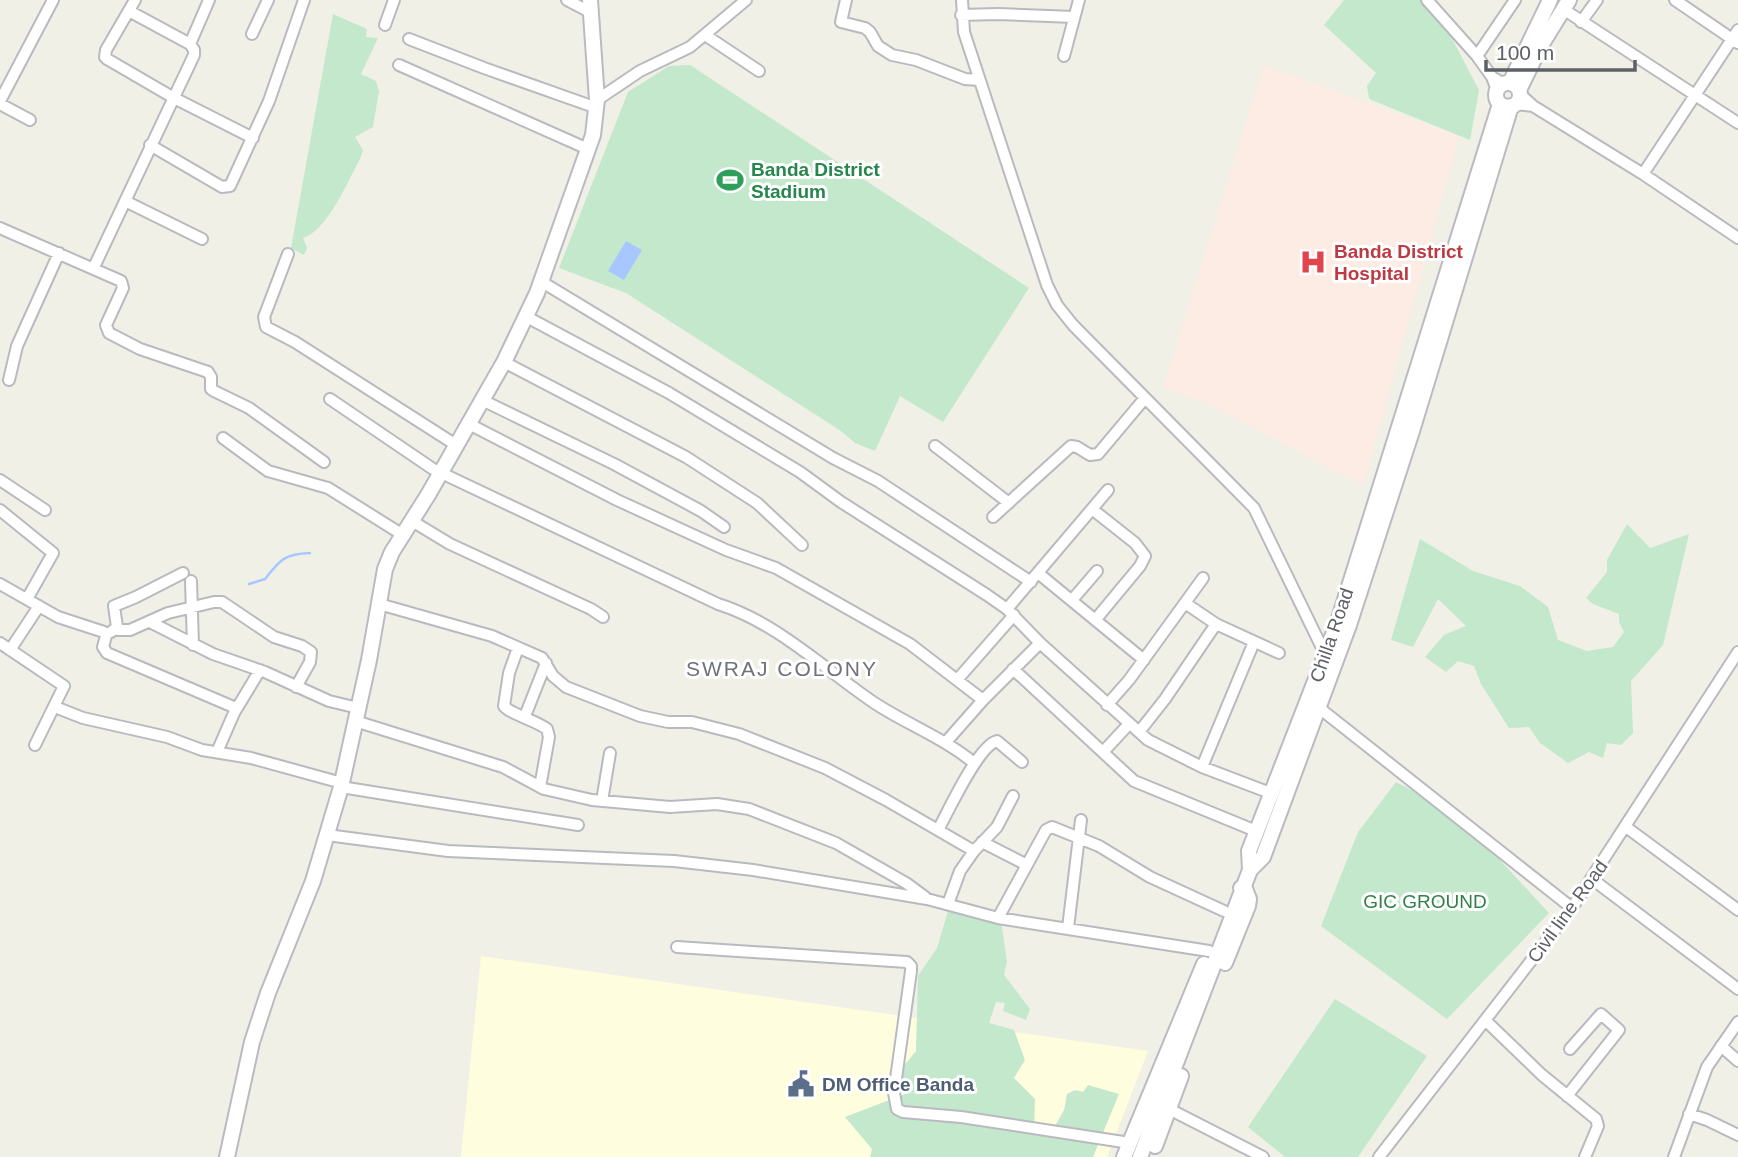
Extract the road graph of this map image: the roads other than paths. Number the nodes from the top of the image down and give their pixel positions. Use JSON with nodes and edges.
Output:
{"nodes":[{"id":1,"x":53,"y":0,"type":"edge"},
{"id":2,"x":209,"y":0,"type":"edge"},
{"id":3,"x":268,"y":0,"type":"edge"},
{"id":4,"x":304,"y":0,"type":"edge"},
{"id":5,"x":394,"y":0,"type":"edge"},
{"id":6,"x":567,"y":0,"type":"edge"},
{"id":7,"x":746,"y":0,"type":"edge"},
{"id":8,"x":846,"y":0,"type":"edge"},
{"id":9,"x":962,"y":0,"type":"edge"},
{"id":10,"x":1079,"y":0,"type":"edge"},
{"id":11,"x":1515,"y":0,"type":"edge"},
{"id":12,"x":1550,"y":0,"type":"edge"},
{"id":13,"x":1597,"y":0,"type":"edge"},
{"id":14,"x":1676,"y":0,"type":"edge"},
{"id":15,"x":1430,"y":1,"type":"edge"},
{"id":16,"x":132,"y":5,"type":"edge"},
{"id":17,"x":1566,"y":5,"type":"edge"},
{"id":18,"x":591,"y":7,"type":"edge"},
{"id":19,"x":961,"y":15,"type":"junction"},
{"id":20,"x":1074,"y":17,"type":"junction"},
{"id":21,"x":1581,"y":22,"type":"junction"},
{"id":22,"x":385,"y":25,"type":"dead end"},
{"id":23,"x":252,"y":34,"type":"dead end"},
{"id":24,"x":705,"y":35,"type":"junction"},
{"id":25,"x":1736,"y":37,"type":"edge"},
{"id":26,"x":409,"y":39,"type":"dead end"},
{"id":27,"x":190,"y":44,"type":"junction"},
{"id":28,"x":1477,"y":56,"type":"junction"},
{"id":29,"x":1064,"y":57,"type":"dead end"},
{"id":30,"x":399,"y":65,"type":"dead end"},
{"id":31,"x":759,"y":71,"type":"dead end"},
{"id":32,"x":979,"y":80,"type":"junction"},
{"id":33,"x":1508,"y":92,"type":"junction"},
{"id":34,"x":1693,"y":95,"type":"junction"},
{"id":35,"x":174,"y":98,"type":"junction"},
{"id":36,"x":0,"y":103,"type":"edge"},
{"id":37,"x":597,"y":104,"type":"junction"},
{"id":38,"x":30,"y":120,"type":"dead end"},
{"id":39,"x":1738,"y":123,"type":"edge"},
{"id":40,"x":253,"y":138,"type":"junction"},
{"id":41,"x":150,"y":145,"type":"junction"},
{"id":42,"x":588,"y":149,"type":"junction"},
{"id":43,"x":1643,"y":174,"type":"junction"},
{"id":44,"x":125,"y":201,"type":"junction"},
{"id":45,"x":0,"y":228,"type":"edge"},
{"id":46,"x":1738,"y":238,"type":"edge"},
{"id":47,"x":202,"y":239,"type":"dead end"},
{"id":48,"x":59,"y":253,"type":"junction"},
{"id":49,"x":288,"y":254,"type":"dead end"},
{"id":50,"x":94,"y":267,"type":"junction"},
{"id":51,"x":542,"y":282,"type":"junction"},
{"id":52,"x":525,"y":317,"type":"junction"},
{"id":53,"x":1435,"y":332,"type":"junction"},
{"id":54,"x":503,"y":362,"type":"junction"},
{"id":55,"x":9,"y":380,"type":"dead end"},
{"id":56,"x":1145,"y":398,"type":"junction"},
{"id":57,"x":330,"y":399,"type":"dead end"},
{"id":58,"x":482,"y":400,"type":"junction"},
{"id":59,"x":469,"y":424,"type":"junction"},
{"id":60,"x":223,"y":438,"type":"dead end"},
{"id":61,"x":456,"y":445,"type":"junction"},
{"id":62,"x":935,"y":446,"type":"dead end"},
{"id":63,"x":324,"y":461,"type":"dead end"},
{"id":64,"x":440,"y":473,"type":"junction"},
{"id":65,"x":0,"y":480,"type":"edge"},
{"id":66,"x":1108,"y":490,"type":"dead end"},
{"id":67,"x":1009,"y":503,"type":"junction"},
{"id":68,"x":1092,"y":509,"type":"junction"},
{"id":69,"x":0,"y":510,"type":"edge"},
{"id":70,"x":45,"y":510,"type":"dead end"},
{"id":71,"x":993,"y":517,"type":"dead end"},
{"id":72,"x":412,"y":521,"type":"junction"},
{"id":73,"x":724,"y":527,"type":"dead end"},
{"id":74,"x":403,"y":535,"type":"junction"},
{"id":75,"x":802,"y":545,"type":"dead end"},
{"id":76,"x":1097,"y":571,"type":"dead end"},
{"id":77,"x":1034,"y":577,"type":"junction"},
{"id":78,"x":1203,"y":578,"type":"dead end"},
{"id":79,"x":0,"y":584,"type":"edge"},
{"id":80,"x":27,"y":599,"type":"junction"},
{"id":81,"x":1072,"y":600,"type":"junction"},
{"id":82,"x":1185,"y":603,"type":"junction"},
{"id":83,"x":379,"y":604,"type":"junction"},
{"id":84,"x":39,"y":606,"type":"junction"},
{"id":85,"x":193,"y":607,"type":"junction"},
{"id":86,"x":1011,"y":612,"type":"junction"},
{"id":87,"x":603,"y":617,"type":"dead end"},
{"id":88,"x":1096,"y":619,"type":"junction"},
{"id":89,"x":150,"y":622,"type":"junction"},
{"id":90,"x":1216,"y":624,"type":"junction"},
{"id":91,"x":117,"y":629,"type":"junction"},
{"id":92,"x":105,"y":634,"type":"junction"},
{"id":93,"x":1255,"y":642,"type":"junction"},
{"id":94,"x":1040,"y":643,"type":"junction"},
{"id":95,"x":193,"y":645,"type":"junction"},
{"id":96,"x":5,"y":646,"type":"edge"},
{"id":97,"x":518,"y":648,"type":"junction"},
{"id":98,"x":1738,"y":652,"type":"edge"},
{"id":99,"x":1279,"y":653,"type":"dead end"},
{"id":100,"x":1325,"y":654,"type":"junction"},
{"id":101,"x":1144,"y":660,"type":"junction"},
{"id":102,"x":546,"y":663,"type":"junction"},
{"id":103,"x":1013,"y":669,"type":"junction"},
{"id":104,"x":260,"y":670,"type":"junction"},
{"id":105,"x":957,"y":680,"type":"junction"},
{"id":106,"x":296,"y":687,"type":"junction"},
{"id":107,"x":983,"y":700,"type":"junction"},
{"id":108,"x":1314,"y":704,"type":"junction"},
{"id":109,"x":1107,"y":705,"type":"junction"},
{"id":110,"x":55,"y":707,"type":"junction"},
{"id":111,"x":236,"y":708,"type":"junction"},
{"id":112,"x":357,"y":715,"type":"junction"},
{"id":113,"x":525,"y":716,"type":"junction"},
{"id":114,"x":1129,"y":723,"type":"junction"},
{"id":115,"x":1139,"y":732,"type":"junction"},
{"id":116,"x":946,"y":742,"type":"junction"},
{"id":117,"x":35,"y":745,"type":"dead end"},
{"id":118,"x":217,"y":752,"type":"junction"},
{"id":119,"x":1103,"y":752,"type":"junction"},
{"id":120,"x":610,"y":753,"type":"dead end"},
{"id":121,"x":1022,"y":762,"type":"dead end"},
{"id":122,"x":974,"y":763,"type":"junction"},
{"id":123,"x":1202,"y":767,"type":"junction"},
{"id":124,"x":341,"y":785,"type":"junction"},
{"id":125,"x":540,"y":787,"type":"junction"},
{"id":126,"x":1273,"y":794,"type":"junction"},
{"id":127,"x":1013,"y":796,"type":"dead end"},
{"id":128,"x":602,"y":802,"type":"junction"},
{"id":129,"x":1081,"y":820,"type":"dead end"},
{"id":130,"x":578,"y":825,"type":"dead end"},
{"id":131,"x":1626,"y":827,"type":"junction"},
{"id":132,"x":938,"y":830,"type":"junction"},
{"id":133,"x":1256,"y":831,"type":"junction"},
{"id":134,"x":327,"y":835,"type":"junction"},
{"id":135,"x":1078,"y":838,"type":"junction"},
{"id":136,"x":982,"y":842,"type":"junction"},
{"id":137,"x":974,"y":851,"type":"junction"},
{"id":138,"x":1027,"y":865,"type":"junction"},
{"id":139,"x":1250,"y":870,"type":"junction"},
{"id":140,"x":1592,"y":879,"type":"junction"},
{"id":141,"x":1244,"y":886,"type":"junction"},
{"id":142,"x":927,"y":899,"type":"junction"},
{"id":143,"x":948,"y":904,"type":"junction"},
{"id":144,"x":1572,"y":908,"type":"junction"},
{"id":145,"x":1738,"y":910,"type":"edge"},
{"id":146,"x":1228,"y":914,"type":"junction"},
{"id":147,"x":998,"y":918,"type":"junction"},
{"id":148,"x":1068,"y":928,"type":"junction"},
{"id":149,"x":677,"y":947,"type":"dead end"},
{"id":150,"x":1209,"y":951,"type":"junction"},
{"id":151,"x":1738,"y":989,"type":"edge"},
{"id":152,"x":1485,"y":1020,"type":"junction"},
{"id":153,"x":1738,"y":1022,"type":"edge"},
{"id":154,"x":1721,"y":1046,"type":"junction"},
{"id":155,"x":1570,"y":1049,"type":"dead end"},
{"id":156,"x":1738,"y":1061,"type":"edge"},
{"id":157,"x":1567,"y":1096,"type":"junction"},
{"id":158,"x":1169,"y":1109,"type":"junction"},
{"id":159,"x":1689,"y":1114,"type":"junction"},
{"id":160,"x":1738,"y":1135,"type":"edge"},
{"id":161,"x":1130,"y":1143,"type":"junction"},
{"id":162,"x":1383,"y":1155,"type":"edge"},
{"id":163,"x":228,"y":1157,"type":"edge"},
{"id":164,"x":1124,"y":1157,"type":"edge"},
{"id":165,"x":1140,"y":1157,"type":"edge"},
{"id":166,"x":1150,"y":1157,"type":"edge"},
{"id":167,"x":1263,"y":1157,"type":"edge"},
{"id":168,"x":1585,"y":1157,"type":"edge"},
{"id":169,"x":1674,"y":1157,"type":"edge"}],
"edges":[{"from":1,"to":36,"type":"street"},
{"from":2,"to":27,"type":"street"},
{"from":3,"to":23,"type":"street"},
{"from":4,"to":40,"type":"street"},
{"from":5,"to":22,"type":"street"},
{"from":6,"to":18,"type":"street"},
{"from":7,"to":24,"type":"street"},
{"from":8,"to":32,"type":"street"},
{"from":9,"to":19,"type":"street"},
{"from":10,"to":20,"type":"street"},
{"from":11,"to":28,"type":"street"},
{"from":12,"to":33,"type":"main road"},
{"from":13,"to":21,"type":"street"},
{"from":14,"to":25,"type":"street"},
{"from":15,"to":28,"type":"street"},
{"from":16,"to":27,"type":"street"},
{"from":16,"to":35,"type":"street"},
{"from":17,"to":21,"type":"street"},
{"from":17,"to":33,"type":"main road"},
{"from":18,"to":37,"type":"main road"},
{"from":19,"to":20,"type":"street"},
{"from":19,"to":32,"type":"street"},
{"from":20,"to":29,"type":"street"},
{"from":21,"to":34,"type":"street"},
{"from":24,"to":31,"type":"street"},
{"from":24,"to":37,"type":"street"},
{"from":25,"to":34,"type":"street"},
{"from":26,"to":37,"type":"street"},
{"from":27,"to":35,"type":"street"},
{"from":28,"to":33,"type":"street"},
{"from":30,"to":42,"type":"street"},
{"from":32,"to":56,"type":"street"},
{"from":33,"to":43,"type":"street"},
{"from":33,"to":53,"type":"main road"},
{"from":34,"to":39,"type":"street"},
{"from":34,"to":43,"type":"street"},
{"from":35,"to":40,"type":"street"},
{"from":35,"to":41,"type":"street"},
{"from":36,"to":38,"type":"street"},
{"from":37,"to":42,"type":"main road"},
{"from":40,"to":41,"type":"street"},
{"from":41,"to":44,"type":"street"},
{"from":42,"to":51,"type":"main road"},
{"from":43,"to":46,"type":"street"},
{"from":44,"to":47,"type":"street"},
{"from":44,"to":50,"type":"street"},
{"from":45,"to":48,"type":"street"},
{"from":48,"to":50,"type":"street"},
{"from":48,"to":55,"type":"street"},
{"from":49,"to":61,"type":"street"},
{"from":50,"to":63,"type":"street"},
{"from":51,"to":52,"type":"main road"},
{"from":51,"to":77,"type":"street"},
{"from":52,"to":54,"type":"main road"},
{"from":52,"to":86,"type":"street"},
{"from":53,"to":100,"type":"main road","name":"Chilla Road"},
{"from":53,"to":108,"type":"main road"},
{"from":54,"to":58,"type":"main road"},
{"from":54,"to":75,"type":"street"},
{"from":56,"to":67,"type":"street"},
{"from":56,"to":100,"type":"street"},
{"from":57,"to":64,"type":"street"},
{"from":58,"to":59,"type":"main road"},
{"from":58,"to":73,"type":"street"},
{"from":59,"to":61,"type":"main road"},
{"from":59,"to":105,"type":"street"},
{"from":60,"to":74,"type":"street"},
{"from":61,"to":64,"type":"main road"},
{"from":62,"to":67,"type":"street"},
{"from":64,"to":72,"type":"main road"},
{"from":64,"to":116,"type":"street"},
{"from":65,"to":70,"type":"street"},
{"from":66,"to":68,"type":"street"},
{"from":67,"to":71,"type":"street"},
{"from":68,"to":77,"type":"street"},
{"from":68,"to":88,"type":"street"},
{"from":69,"to":80,"type":"street"},
{"from":72,"to":74,"type":"main road"},
{"from":72,"to":87,"type":"street"},
{"from":74,"to":83,"type":"main road"},
{"from":76,"to":81,"type":"street"},
{"from":77,"to":81,"type":"street"},
{"from":77,"to":86,"type":"street"},
{"from":78,"to":82,"type":"street"},
{"from":79,"to":80,"type":"street"},
{"from":80,"to":84,"type":"street"},
{"from":81,"to":88,"type":"street"},
{"from":82,"to":90,"type":"street"},
{"from":82,"to":101,"type":"street"},
{"from":83,"to":97,"type":"street"},
{"from":83,"to":112,"type":"main road"},
{"from":84,"to":92,"type":"street"},
{"from":84,"to":96,"type":"street"},
{"from":85,"to":89,"type":"street"},
{"from":85,"to":91,"type":"street"},
{"from":85,"to":95,"type":"street"},
{"from":85,"to":106,"type":"street"},
{"from":86,"to":94,"type":"street"},
{"from":86,"to":105,"type":"street"},
{"from":88,"to":101,"type":"street"},
{"from":89,"to":91,"type":"street"},
{"from":89,"to":95,"type":"street"},
{"from":90,"to":93,"type":"street"},
{"from":90,"to":115,"type":"street"},
{"from":91,"to":92,"type":"street"},
{"from":92,"to":111,"type":"street"},
{"from":93,"to":99,"type":"street"},
{"from":93,"to":123,"type":"street"},
{"from":94,"to":103,"type":"street"},
{"from":94,"to":109,"type":"street"},
{"from":95,"to":104,"type":"street"},
{"from":96,"to":110,"type":"street"},
{"from":97,"to":102,"type":"street"},
{"from":97,"to":113,"type":"street"},
{"from":98,"to":131,"type":"street","name":"Civil line Road"},
{"from":100,"to":108,"type":"main road","name":"Chilla Road"},
{"from":101,"to":109,"type":"street"},
{"from":102,"to":113,"type":"street"},
{"from":102,"to":132,"type":"street"},
{"from":103,"to":107,"type":"street"},
{"from":103,"to":119,"type":"street"},
{"from":104,"to":106,"type":"street"},
{"from":104,"to":111,"type":"street"},
{"from":105,"to":107,"type":"street"},
{"from":106,"to":112,"type":"street"},
{"from":107,"to":116,"type":"street"},
{"from":108,"to":126,"type":"main road","name":"Chilla Road"},
{"from":108,"to":139,"type":"main road"},
{"from":108,"to":144,"type":"street"},
{"from":109,"to":114,"type":"street"},
{"from":110,"to":117,"type":"street"},
{"from":110,"to":118,"type":"street"},
{"from":111,"to":118,"type":"street"},
{"from":112,"to":124,"type":"main road"},
{"from":112,"to":125,"type":"street"},
{"from":113,"to":125,"type":"street"},
{"from":114,"to":115,"type":"street"},
{"from":114,"to":119,"type":"street"},
{"from":115,"to":123,"type":"street"},
{"from":116,"to":122,"type":"street"},
{"from":118,"to":124,"type":"street"},
{"from":119,"to":133,"type":"street"},
{"from":120,"to":128,"type":"street"},
{"from":121,"to":122,"type":"street"},
{"from":122,"to":132,"type":"street"},
{"from":123,"to":126,"type":"street"},
{"from":124,"to":130,"type":"street"},
{"from":124,"to":134,"type":"main road"},
{"from":125,"to":128,"type":"street"},
{"from":126,"to":133,"type":"main road","name":"Chilla Road"},
{"from":127,"to":136,"type":"street"},
{"from":128,"to":142,"type":"street"},
{"from":129,"to":135,"type":"street"},
{"from":131,"to":140,"type":"street","name":"Civil line Road"},
{"from":131,"to":145,"type":"street"},
{"from":132,"to":137,"type":"street"},
{"from":133,"to":139,"type":"main road","name":"Chilla Road"},
{"from":134,"to":142,"type":"street"},
{"from":134,"to":163,"type":"main road"},
{"from":135,"to":138,"type":"street"},
{"from":135,"to":146,"type":"street"},
{"from":135,"to":148,"type":"street"},
{"from":136,"to":137,"type":"street"},
{"from":136,"to":138,"type":"street"},
{"from":137,"to":143,"type":"street"},
{"from":138,"to":147,"type":"street"},
{"from":139,"to":141,"type":"main road","name":"Chilla Road"},
{"from":140,"to":144,"type":"street","name":"Civil line Road"},
{"from":140,"to":151,"type":"street"},
{"from":141,"to":146,"type":"main road","name":"Chilla Road"},
{"from":141,"to":158,"type":"main road"},
{"from":142,"to":143,"type":"street"},
{"from":143,"to":147,"type":"street"},
{"from":144,"to":152,"type":"street","name":"Civil line Road"},
{"from":146,"to":150,"type":"main road"},
{"from":146,"to":165,"type":"main road","name":"Chilla Road"},
{"from":147,"to":148,"type":"street"},
{"from":148,"to":150,"type":"street"},
{"from":149,"to":161,"type":"street"},
{"from":150,"to":161,"type":"main road"},
{"from":152,"to":157,"type":"street"},
{"from":152,"to":162,"type":"street","name":"Civil line Road"},
{"from":153,"to":154,"type":"street"},
{"from":154,"to":156,"type":"street"},
{"from":154,"to":159,"type":"street"},
{"from":155,"to":157,"type":"street"},
{"from":157,"to":168,"type":"street"},
{"from":158,"to":166,"type":"main road"},
{"from":158,"to":167,"type":"street"},
{"from":159,"to":160,"type":"street"},
{"from":159,"to":169,"type":"street"},
{"from":161,"to":164,"type":"main road"}]}
